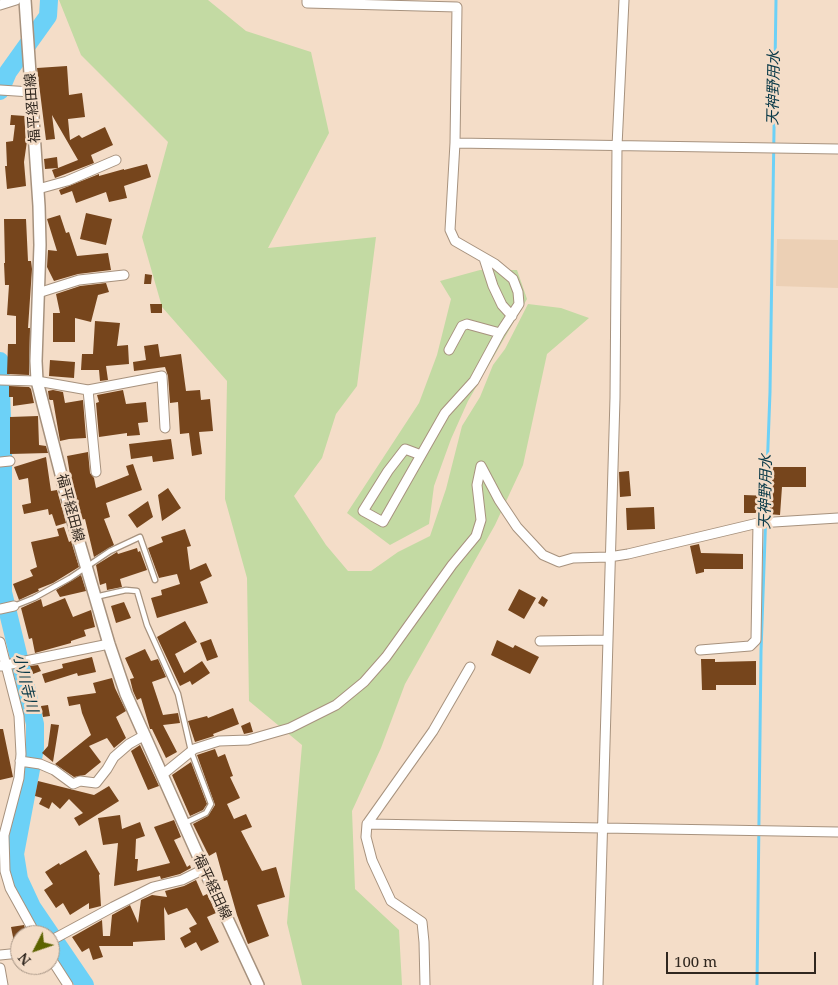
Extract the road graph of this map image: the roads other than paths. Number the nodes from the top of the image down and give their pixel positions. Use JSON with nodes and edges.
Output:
{"nodes":[{"id":1,"x":16,"y":0,"type":"edge"},
{"id":2,"x":25,"y":0,"type":"edge"},
{"id":3,"x":307,"y":0,"type":"edge"},
{"id":4,"x":624,"y":0,"type":"edge"},
{"id":5,"x":0,"y":5,"type":"edge"},
{"id":6,"x":31,"y":86,"type":"junction"},
{"id":7,"x":0,"y":90,"type":"edge"},
{"id":8,"x":455,"y":143,"type":"junction"},
{"id":9,"x":617,"y":146,"type":"junction"},
{"id":10,"x":838,"y":149,"type":"edge"},
{"id":11,"x":116,"y":160,"type":"dead end"},
{"id":12,"x":38,"y":189,"type":"junction"},
{"id":13,"x":484,"y":258,"type":"junction"},
{"id":14,"x":124,"y":275,"type":"dead end"},
{"id":15,"x":38,"y":293,"type":"junction"},
{"id":16,"x":512,"y":316,"type":"junction"},
{"id":17,"x":500,"y":333,"type":"junction"},
{"id":18,"x":449,"y":350,"type":"dead end"},
{"id":19,"x":0,"y":380,"type":"edge"},
{"id":20,"x":38,"y":381,"type":"junction"},
{"id":21,"x":88,"y":390,"type":"junction"},
{"id":22,"x":165,"y":428,"type":"dead end"},
{"id":23,"x":421,"y":455,"type":"junction"},
{"id":24,"x":10,"y":461,"type":"dead end"},
{"id":25,"x":0,"y":462,"type":"edge"},
{"id":26,"x":96,"y":472,"type":"dead end"},
{"id":27,"x":838,"y":518,"type":"edge"},
{"id":28,"x":758,"y":523,"type":"junction"},
{"id":29,"x":609,"y":557,"type":"junction"},
{"id":30,"x":86,"y":568,"type":"junction"},
{"id":31,"x":155,"y":580,"type":"dead end"},
{"id":32,"x":95,"y":597,"type":"junction"},
{"id":33,"x":14,"y":606,"type":"joint"},
{"id":34,"x":0,"y":609,"type":"edge"},
{"id":35,"x":607,"y":640,"type":"junction"},
{"id":36,"x":540,"y":641,"type":"dead end"},
{"id":37,"x":0,"y":642,"type":"edge"},
{"id":38,"x":108,"y":644,"type":"junction"},
{"id":39,"x":700,"y":650,"type":"dead end"},
{"id":40,"x":6,"y":664,"type":"edge"},
{"id":41,"x":470,"y":667,"type":"dead end"},
{"id":42,"x":144,"y":735,"type":"junction"},
{"id":43,"x":191,"y":751,"type":"junction"},
{"id":44,"x":20,"y":761,"type":"junction"},
{"id":45,"x":162,"y":775,"type":"junction"},
{"id":46,"x":184,"y":824,"type":"junction"},
{"id":47,"x":367,"y":824,"type":"junction"},
{"id":48,"x":602,"y":827,"type":"junction"},
{"id":49,"x":838,"y":832,"type":"edge"},
{"id":50,"x":204,"y":869,"type":"junction"},
{"id":51,"x":30,"y":925,"type":"edge"},
{"id":52,"x":60,"y":936,"type":"edge"},
{"id":53,"x":0,"y":968,"type":"edge"},
{"id":54,"x":60,"y":973,"type":"edge"},
{"id":55,"x":3,"y":985,"type":"edge"},
{"id":56,"x":68,"y":985,"type":"edge"},
{"id":57,"x":258,"y":985,"type":"edge"},
{"id":58,"x":425,"y":985,"type":"edge"},
{"id":59,"x":598,"y":985,"type":"edge"}],
"edges":[{"from":1,"to":5,"type":"street"},
{"from":2,"to":6,"type":"main road","name":"福平経田線"},
{"from":3,"to":8,"type":"street"},
{"from":4,"to":9,"type":"street"},
{"from":6,"to":7,"type":"street"},
{"from":6,"to":12,"type":"main road","name":"福平経田線"},
{"from":8,"to":9,"type":"street"},
{"from":8,"to":13,"type":"street"},
{"from":9,"to":10,"type":"street"},
{"from":9,"to":29,"type":"street"},
{"from":11,"to":12,"type":"street"},
{"from":12,"to":15,"type":"main road","name":"福平経田線"},
{"from":13,"to":16,"type":"street"},
{"from":13,"to":16,"type":"street"},
{"from":14,"to":15,"type":"street"},
{"from":15,"to":20,"type":"main road","name":"福平経田線"},
{"from":16,"to":17,"type":"street"},
{"from":17,"to":18,"type":"street"},
{"from":17,"to":23,"type":"street"},
{"from":19,"to":20,"type":"street"},
{"from":20,"to":21,"type":"street"},
{"from":20,"to":30,"type":"main road","name":"福平経田線"},
{"from":21,"to":22,"type":"street"},
{"from":21,"to":26,"type":"street"},
{"from":23,"to":23,"type":"street"},
{"from":24,"to":25,"type":"street"},
{"from":27,"to":28,"type":"street"},
{"from":28,"to":29,"type":"street"},
{"from":28,"to":39,"type":"street"},
{"from":29,"to":35,"type":"street"},
{"from":29,"to":43,"type":"street"},
{"from":30,"to":31,"type":"lane"},
{"from":30,"to":32,"type":"main road","name":"福平経田線"},
{"from":30,"to":33,"type":"lane"},
{"from":32,"to":38,"type":"main road","name":"福平経田線"},
{"from":32,"to":43,"type":"lane"},
{"from":33,"to":34,"type":"street"},
{"from":35,"to":36,"type":"street"},
{"from":35,"to":48,"type":"street"},
{"from":37,"to":40,"type":"street"},
{"from":38,"to":40,"type":"street"},
{"from":38,"to":42,"type":"main road","name":"福平経田線"},
{"from":40,"to":44,"type":"street"},
{"from":41,"to":47,"type":"street"},
{"from":42,"to":44,"type":"street"},
{"from":42,"to":45,"type":"main road","name":"福平経田線"},
{"from":43,"to":45,"type":"street"},
{"from":43,"to":46,"type":"lane"},
{"from":44,"to":51,"type":"street"},
{"from":45,"to":46,"type":"main road","name":"福平経田線"},
{"from":46,"to":50,"type":"main road","name":"福平経田線"},
{"from":47,"to":48,"type":"street"},
{"from":47,"to":58,"type":"street"},
{"from":48,"to":49,"type":"street"},
{"from":48,"to":59,"type":"street"},
{"from":50,"to":52,"type":"street"},
{"from":50,"to":57,"type":"main road","name":"福平経田線"},
{"from":53,"to":55,"type":"street"},
{"from":54,"to":56,"type":"street"}]}
